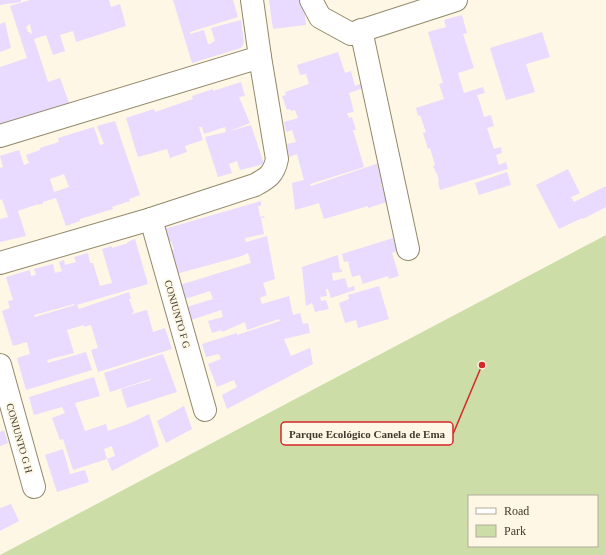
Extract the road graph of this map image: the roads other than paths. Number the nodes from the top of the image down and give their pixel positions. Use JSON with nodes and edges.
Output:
{"nodes":[{"id":1,"x":252,"y":0,"type":"edge"},
{"id":2,"x":311,"y":0,"type":"edge"},
{"id":3,"x":456,"y":0,"type":"edge"},
{"id":4,"x":361,"y":30,"type":"junction"},
{"id":5,"x":260,"y":56,"type":"junction"},
{"id":6,"x":0,"y":136,"type":"edge"},
{"id":7,"x":151,"y":219,"type":"junction"},
{"id":8,"x":408,"y":249,"type":"dead end"},
{"id":9,"x":0,"y":263,"type":"edge"},
{"id":10,"x":0,"y":365,"type":"edge"},
{"id":11,"x":205,"y":410,"type":"dead end"},
{"id":12,"x":34,"y":487,"type":"dead end"}],
"edges":[{"from":1,"to":5,"type":"street"},
{"from":2,"to":4,"type":"street"},
{"from":3,"to":4,"type":"street"},
{"from":4,"to":8,"type":"street"},
{"from":5,"to":6,"type":"street"},
{"from":5,"to":7,"type":"street"},
{"from":7,"to":9,"type":"street"},
{"from":7,"to":11,"type":"street","name":"CONJUNTO F G"},
{"from":10,"to":12,"type":"street","name":"CONJUNTO G H"}]}
